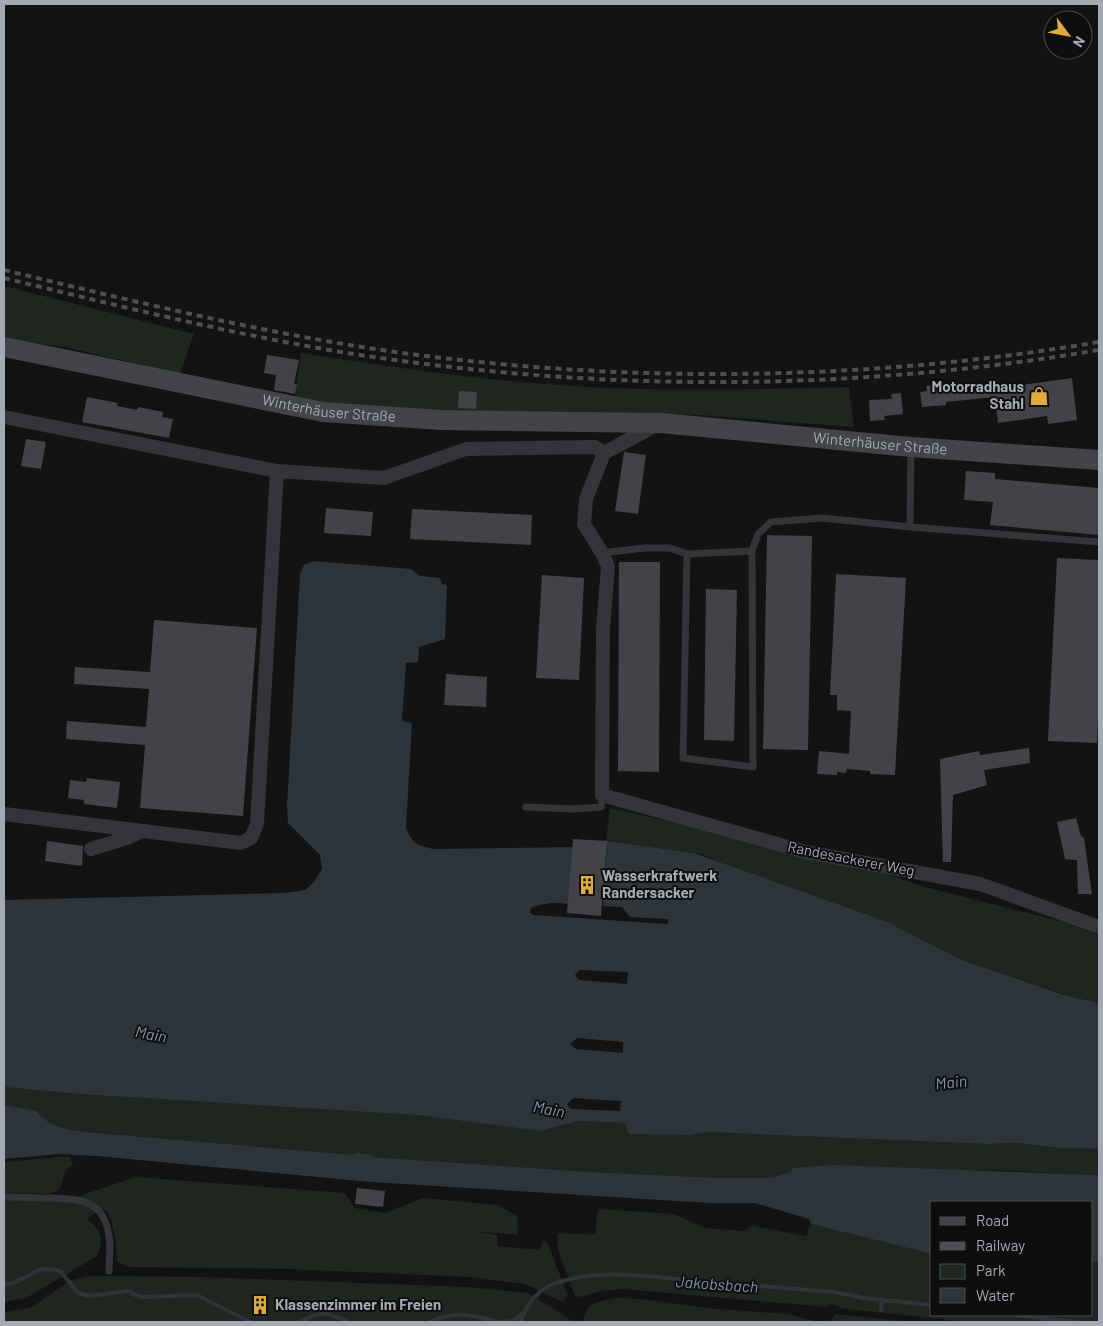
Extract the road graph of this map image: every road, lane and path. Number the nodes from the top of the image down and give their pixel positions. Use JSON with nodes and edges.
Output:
{"nodes":[{"id":1,"x":4,"y":347,"type":"edge"},
{"id":2,"x":4,"y":417,"type":"edge"},
{"id":3,"x":660,"y":422,"type":"junction"},
{"id":4,"x":911,"y":448,"type":"junction"},
{"id":5,"x":604,"y":453,"type":"junction"},
{"id":6,"x":1099,"y":460,"type":"edge"},
{"id":7,"x":277,"y":471,"type":"junction"},
{"id":8,"x":910,"y":527,"type":"junction"},
{"id":9,"x":1099,"y":542,"type":"edge"},
{"id":10,"x":752,"y":551,"type":"junction"},
{"id":11,"x":602,"y":553,"type":"junction"},
{"id":12,"x":687,"y":554,"type":"junction"},
{"id":13,"x":602,"y":795,"type":"junction"},
{"id":14,"x":526,"y":807,"type":"dead end"},
{"id":15,"x":4,"y":814,"type":"edge"},
{"id":16,"x":143,"y":831,"type":"junction"},
{"id":17,"x":91,"y":849,"type":"dead end"},
{"id":18,"x":1099,"y":927,"type":"edge"},
{"id":19,"x":4,"y":1196,"type":"edge"},
{"id":20,"x":109,"y":1271,"type":"dead end"}],
"edges":[{"from":1,"to":3,"type":"main road","name":"Winterhäuser Straße"},
{"from":2,"to":7,"type":"street"},
{"from":3,"to":4,"type":"main road","name":"Winterhäuser Straße"},
{"from":3,"to":5,"type":"street"},
{"from":4,"to":6,"type":"main road","name":"Winterhäuser Straße"},
{"from":4,"to":8,"type":"lane"},
{"from":5,"to":7,"type":"street"},
{"from":5,"to":11,"type":"street"},
{"from":7,"to":16,"type":"street"},
{"from":8,"to":9,"type":"lane"},
{"from":8,"to":10,"type":"lane"},
{"from":10,"to":12,"type":"lane"},
{"from":10,"to":12,"type":"lane"},
{"from":11,"to":12,"type":"lane"},
{"from":11,"to":13,"type":"street"},
{"from":13,"to":14,"type":"lane"},
{"from":13,"to":18,"type":"street","name":"Randesackerer Weg"},
{"from":15,"to":16,"type":"street"},
{"from":16,"to":17,"type":"street"},
{"from":19,"to":20,"type":"lane"}]}
